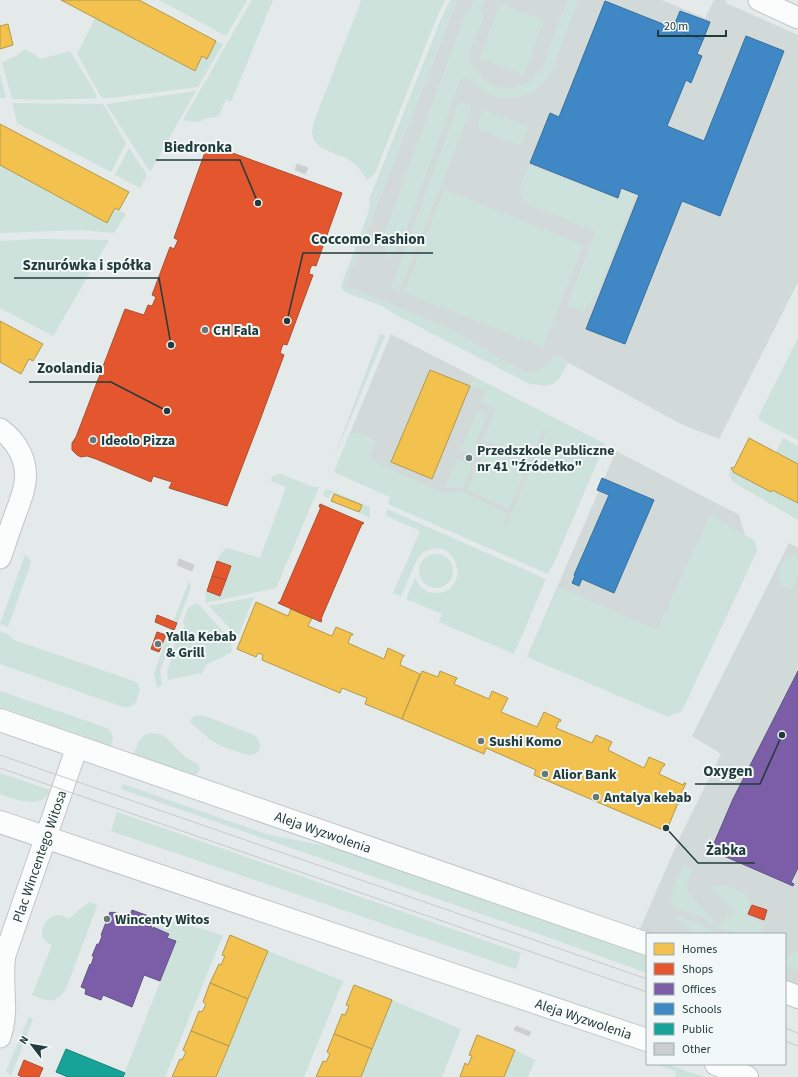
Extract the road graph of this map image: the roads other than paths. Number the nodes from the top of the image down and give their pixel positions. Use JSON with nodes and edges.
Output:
{"nodes":[{"id":1,"x":759,"y":0,"type":"edge"},
{"id":2,"x":798,"y":18,"type":"edge"},
{"id":3,"x":0,"y":429,"type":"edge"},
{"id":4,"x":0,"y":558,"type":"edge"},
{"id":5,"x":0,"y":720,"type":"edge"},
{"id":6,"x":77,"y":746,"type":"junction"},
{"id":7,"x":0,"y":822,"type":"edge"},
{"id":8,"x":46,"y":837,"type":"junction"},
{"id":9,"x":646,"y":944,"type":"edge"},
{"id":10,"x":786,"y":992,"type":"edge"},
{"id":11,"x":798,"y":996,"type":"edge"},
{"id":12,"x":0,"y":1037,"type":"edge"},
{"id":13,"x":646,"y":1040,"type":"edge"},
{"id":14,"x":718,"y":1065,"type":"edge"},
{"id":15,"x":747,"y":1077,"type":"edge"}],
"edges":[{"from":1,"to":2,"type":"street"},
{"from":3,"to":4,"type":"street"},
{"from":5,"to":6,"type":"street","name":"Aleja Wyzwolenia"},
{"from":6,"to":8,"type":"street","name":"Plac Wincentego Witosa"},
{"from":6,"to":9,"type":"street","name":"Aleja Wyzwolenia"},
{"from":7,"to":8,"type":"street"},
{"from":8,"to":12,"type":"street","name":"Plac Wincentego Witosa"},
{"from":8,"to":13,"type":"street","name":"Aleja Wyzwolenia"},
{"from":10,"to":11,"type":"street"},
{"from":14,"to":15,"type":"street"}]}
